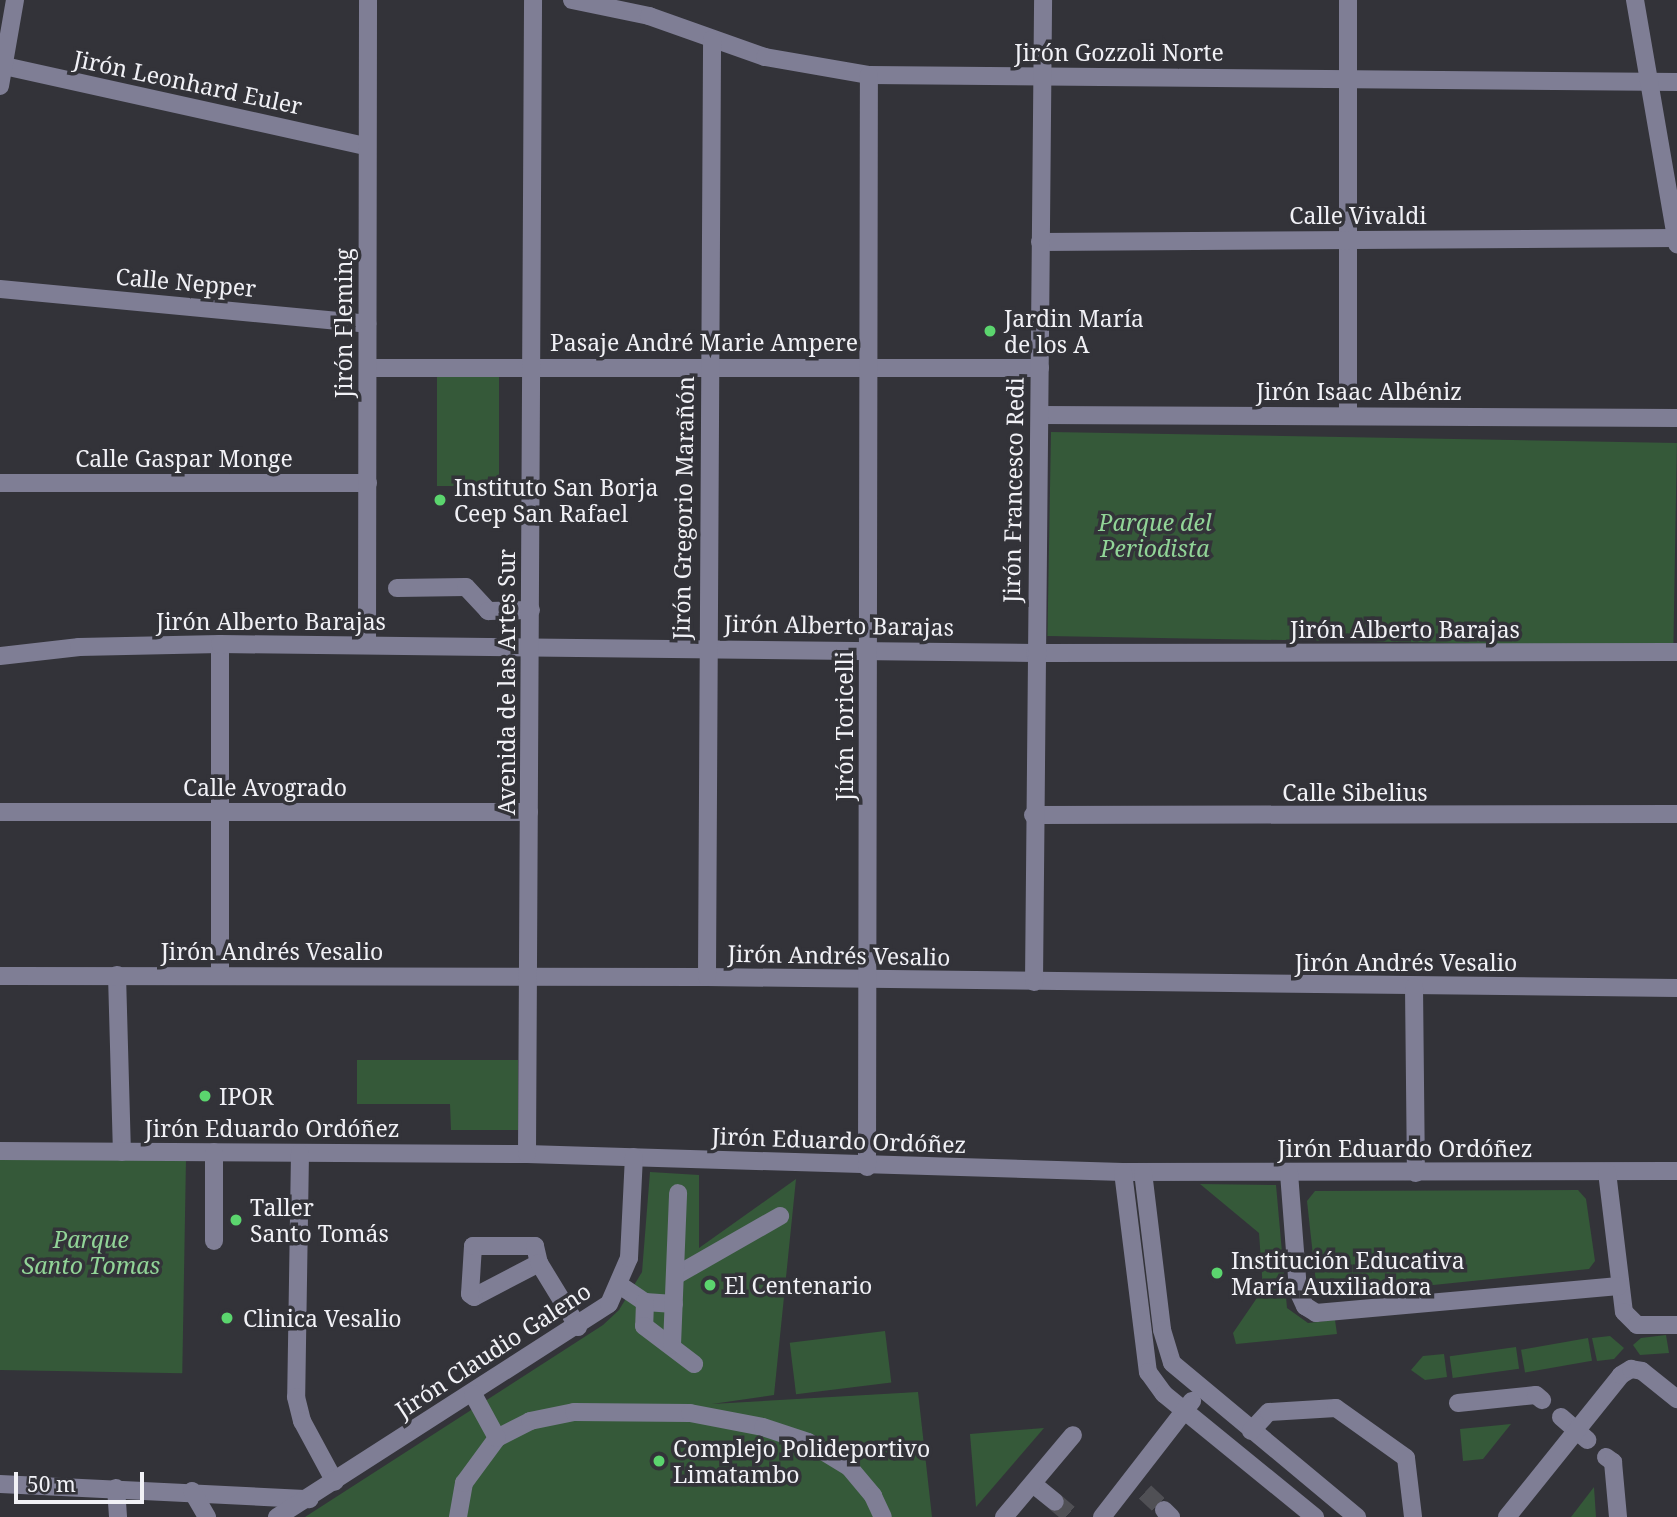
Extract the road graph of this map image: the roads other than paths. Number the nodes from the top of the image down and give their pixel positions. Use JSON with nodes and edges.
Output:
{"nodes":[{"id":1,"x":15,"y":0,"type":"edge"},
{"id":2,"x":368,"y":0,"type":"edge"},
{"id":3,"x":533,"y":0,"type":"edge"},
{"id":4,"x":572,"y":0,"type":"edge"},
{"id":5,"x":1043,"y":0,"type":"edge"},
{"id":6,"x":1348,"y":0,"type":"edge"},
{"id":7,"x":1635,"y":0,"type":"edge"},
{"id":8,"x":712,"y":39,"type":"junction"},
{"id":9,"x":1,"y":66,"type":"edge"},
{"id":10,"x":869,"y":75,"type":"junction"},
{"id":11,"x":1348,"y":76,"type":"junction"},
{"id":12,"x":1043,"y":78,"type":"junction"},
{"id":13,"x":1648,"y":82,"type":"junction"},
{"id":14,"x":1677,"y":82,"type":"edge"},
{"id":15,"x":0,"y":86,"type":"edge"},
{"id":16,"x":366,"y":146,"type":"junction"},
{"id":17,"x":1350,"y":239,"type":"junction"},
{"id":18,"x":1676,"y":241,"type":"edge"},
{"id":19,"x":1040,"y":242,"type":"junction"},
{"id":20,"x":0,"y":289,"type":"edge"},
{"id":21,"x":367,"y":324,"type":"junction"},
{"id":22,"x":868,"y":366,"type":"junction"},
{"id":23,"x":368,"y":368,"type":"junction"},
{"id":24,"x":532,"y":368,"type":"junction"},
{"id":25,"x":709,"y":368,"type":"junction"},
{"id":26,"x":1040,"y":368,"type":"junction"},
{"id":27,"x":1040,"y":415,"type":"junction"},
{"id":28,"x":1348,"y":415,"type":"junction"},
{"id":29,"x":1677,"y":418,"type":"edge"},
{"id":30,"x":0,"y":483,"type":"edge"},
{"id":31,"x":368,"y":483,"type":"junction"},
{"id":32,"x":397,"y":588,"type":"dead end"},
{"id":33,"x":531,"y":610,"type":"junction"},
{"id":34,"x":220,"y":644,"type":"junction"},
{"id":35,"x":367,"y":645,"type":"junction"},
{"id":36,"x":531,"y":647,"type":"junction"},
{"id":37,"x":706,"y":647,"type":"junction"},
{"id":38,"x":868,"y":649,"type":"junction"},
{"id":39,"x":1677,"y":652,"type":"edge"},
{"id":40,"x":1035,"y":653,"type":"junction"},
{"id":41,"x":0,"y":656,"type":"edge"},
{"id":42,"x":220,"y":811,"type":"junction"},
{"id":43,"x":0,"y":812,"type":"edge"},
{"id":44,"x":529,"y":813,"type":"junction"},
{"id":45,"x":1677,"y":814,"type":"edge"},
{"id":46,"x":1033,"y":815,"type":"junction"},
{"id":47,"x":117,"y":975,"type":"junction"},
{"id":48,"x":220,"y":975,"type":"junction"},
{"id":49,"x":0,"y":976,"type":"edge"},
{"id":50,"x":528,"y":976,"type":"junction"},
{"id":51,"x":707,"y":977,"type":"junction"},
{"id":52,"x":870,"y":980,"type":"junction"},
{"id":53,"x":1034,"y":982,"type":"junction"},
{"id":54,"x":1414,"y":987,"type":"junction"},
{"id":55,"x":1677,"y":988,"type":"edge"},
{"id":56,"x":0,"y":1151,"type":"edge"},
{"id":57,"x":122,"y":1152,"type":"junction"},
{"id":58,"x":214,"y":1152,"type":"junction"},
{"id":59,"x":300,"y":1153,"type":"junction"},
{"id":60,"x":527,"y":1154,"type":"junction"},
{"id":61,"x":634,"y":1157,"type":"junction"},
{"id":62,"x":867,"y":1167,"type":"junction"},
{"id":63,"x":1677,"y":1171,"type":"edge"},
{"id":64,"x":1123,"y":1172,"type":"junction"},
{"id":65,"x":1143,"y":1172,"type":"junction"},
{"id":66,"x":1289,"y":1172,"type":"junction"},
{"id":67,"x":1416,"y":1172,"type":"junction"},
{"id":68,"x":1607,"y":1172,"type":"junction"},
{"id":69,"x":678,"y":1193,"type":"dead end"},
{"id":70,"x":780,"y":1216,"type":"dead end"},
{"id":71,"x":214,"y":1241,"type":"dead end"},
{"id":72,"x":539,"y":1263,"type":"dead end"},
{"id":73,"x":675,"y":1276,"type":"junction"},
{"id":74,"x":621,"y":1286,"type":"junction"},
{"id":75,"x":1619,"y":1286,"type":"junction"},
{"id":76,"x":645,"y":1302,"type":"junction"},
{"id":77,"x":674,"y":1304,"type":"junction"},
{"id":78,"x":1677,"y":1325,"type":"edge"},
{"id":79,"x":579,"y":1327,"type":"junction"},
{"id":80,"x":672,"y":1345,"type":"junction"},
{"id":81,"x":694,"y":1364,"type":"dead end"},
{"id":82,"x":1200,"y":1390,"type":"junction"},
{"id":83,"x":472,"y":1394,"type":"junction"},
{"id":84,"x":1677,"y":1399,"type":"edge"},
{"id":85,"x":1542,"y":1400,"type":"dead end"},
{"id":86,"x":1458,"y":1403,"type":"dead end"},
{"id":87,"x":1185,"y":1411,"type":"junction"},
{"id":88,"x":1561,"y":1417,"type":"dead end"},
{"id":89,"x":1251,"y":1431,"type":"junction"},
{"id":90,"x":1582,"y":1435,"type":"junction"},
{"id":91,"x":1073,"y":1436,"type":"dead end"},
{"id":92,"x":498,"y":1438,"type":"junction"},
{"id":93,"x":1606,"y":1457,"type":"dead end"},
{"id":94,"x":1131,"y":1480,"type":"junction"},
{"id":95,"x":335,"y":1482,"type":"junction"},
{"id":96,"x":0,"y":1484,"type":"edge"},
{"id":97,"x":1033,"y":1484,"type":"junction"},
{"id":98,"x":116,"y":1488,"type":"junction"},
{"id":99,"x":1322,"y":1489,"type":"junction"},
{"id":100,"x":192,"y":1491,"type":"junction"},
{"id":101,"x":1145,"y":1492,"type":"tunnel mouth"},
{"id":102,"x":310,"y":1499,"type":"junction"},
{"id":103,"x":1055,"y":1502,"type":"tunnel mouth"},
{"id":104,"x":1307,"y":1514,"type":"edge"},
{"id":105,"x":118,"y":1517,"type":"edge"},
{"id":106,"x":207,"y":1517,"type":"edge"},
{"id":107,"x":277,"y":1517,"type":"edge"},
{"id":108,"x":458,"y":1517,"type":"edge"},
{"id":109,"x":883,"y":1517,"type":"edge"},
{"id":110,"x":1004,"y":1517,"type":"edge"},
{"id":111,"x":1101,"y":1517,"type":"edge"},
{"id":112,"x":1357,"y":1517,"type":"edge"},
{"id":113,"x":1413,"y":1517,"type":"edge"},
{"id":114,"x":1507,"y":1517,"type":"edge"},
{"id":115,"x":1618,"y":1517,"type":"edge"}],
"edges":[{"from":1,"to":9,"type":"street"},
{"from":2,"to":16,"type":"street","name":"Jirón Fleming"},
{"from":3,"to":24,"type":"street","name":"Avenida de las Artes Sur"},
{"from":4,"to":8,"type":"street","name":"Jirón Gozzoli Norte"},
{"from":5,"to":12,"type":"street","name":"Jirón Francesco Redi"},
{"from":6,"to":11,"type":"street"},
{"from":7,"to":13,"type":"street"},
{"from":8,"to":10,"type":"street","name":"Jirón Gozzoli Norte"},
{"from":8,"to":25,"type":"street","name":"Jirón Gregorio Marañón"},
{"from":9,"to":15,"type":"street"},
{"from":9,"to":16,"type":"street","name":"Jirón Leonhard Euler"},
{"from":10,"to":12,"type":"street","name":"Jirón Gozzoli Norte"},
{"from":10,"to":22,"type":"street","name":"Jirón Toricelli"},
{"from":11,"to":12,"type":"street","name":"Jirón Gozzoli Norte"},
{"from":11,"to":13,"type":"street","name":"Jirón Gozzoli Norte"},
{"from":11,"to":17,"type":"street"},
{"from":12,"to":19,"type":"street","name":"Jirón Francesco Redi"},
{"from":13,"to":14,"type":"street","name":"Jirón Gozzoli Norte"},
{"from":13,"to":18,"type":"street"},
{"from":16,"to":21,"type":"street","name":"Jirón Fleming"},
{"from":17,"to":18,"type":"street","name":"Calle Vivaldi"},
{"from":17,"to":19,"type":"street","name":"Calle Vivaldi"},
{"from":17,"to":28,"type":"street"},
{"from":19,"to":26,"type":"street","name":"Jirón Francesco Redi"},
{"from":20,"to":21,"type":"street","name":"Calle Nepper"},
{"from":21,"to":23,"type":"street","name":"Jirón Fleming"},
{"from":22,"to":25,"type":"street","name":"Pasaje André Marie Ampere"},
{"from":22,"to":26,"type":"street","name":"Pasaje André Marie Ampere"},
{"from":22,"to":38,"type":"street","name":"Jirón Toricelli"},
{"from":23,"to":24,"type":"street","name":"Pasaje André Marie Ampere"},
{"from":23,"to":31,"type":"street","name":"Jirón Fleming"},
{"from":24,"to":25,"type":"street","name":"Pasaje André Marie Ampere"},
{"from":24,"to":33,"type":"street","name":"Avenida de las Artes Sur"},
{"from":25,"to":37,"type":"street","name":"Jirón Gregorio Marañón"},
{"from":26,"to":27,"type":"street","name":"Jirón Francesco Redi"},
{"from":27,"to":28,"type":"street","name":"Jirón Isaac Albéniz"},
{"from":27,"to":40,"type":"street","name":"Jirón Francesco Redi"},
{"from":28,"to":29,"type":"street","name":"Jirón Isaac Albéniz"},
{"from":30,"to":31,"type":"street","name":"Calle Gaspar Monge"},
{"from":31,"to":35,"type":"street","name":"Jirón Fleming"},
{"from":32,"to":33,"type":"street"},
{"from":33,"to":36,"type":"street","name":"Avenida de las Artes Sur"},
{"from":34,"to":35,"type":"street","name":"Jirón Alberto Barajas"},
{"from":34,"to":41,"type":"street","name":"Jirón Alberto Barajas"},
{"from":34,"to":42,"type":"street"},
{"from":35,"to":36,"type":"street","name":"Jirón Alberto Barajas"},
{"from":36,"to":37,"type":"street","name":"Jirón Alberto Barajas"},
{"from":36,"to":44,"type":"street","name":"Avenida de las Artes Sur"},
{"from":37,"to":38,"type":"street","name":"Jirón Alberto Barajas"},
{"from":37,"to":51,"type":"street","name":"Jirón Gregorio Marañón"},
{"from":38,"to":40,"type":"street","name":"Jirón Alberto Barajas"},
{"from":38,"to":52,"type":"street","name":"Jirón Toricelli"},
{"from":39,"to":40,"type":"street","name":"Jirón Alberto Barajas"},
{"from":40,"to":46,"type":"street","name":"Jirón Francesco Redi"},
{"from":42,"to":43,"type":"street","name":"Calle Avogrado"},
{"from":42,"to":44,"type":"street","name":"Calle Avogrado"},
{"from":42,"to":48,"type":"street"},
{"from":44,"to":50,"type":"street","name":"Avenida de las Artes Sur"},
{"from":45,"to":46,"type":"street","name":"Calle Sibelius"},
{"from":46,"to":53,"type":"street","name":"Jirón Francesco Redi"},
{"from":47,"to":48,"type":"street","name":"Jirón Andrés Vesalio"},
{"from":47,"to":49,"type":"street","name":"Jirón Andrés Vesalio"},
{"from":47,"to":57,"type":"street"},
{"from":48,"to":50,"type":"street","name":"Jirón Andrés Vesalio"},
{"from":50,"to":51,"type":"street","name":"Jirón Andrés Vesalio"},
{"from":50,"to":60,"type":"street","name":"Avenida de las Artes Sur"},
{"from":51,"to":52,"type":"street","name":"Jirón Andrés Vesalio"},
{"from":52,"to":53,"type":"street","name":"Jirón Andrés Vesalio"},
{"from":52,"to":62,"type":"street","name":"Jirón Toricelli"},
{"from":53,"to":54,"type":"street","name":"Jirón Andrés Vesalio"},
{"from":54,"to":55,"type":"street","name":"Jirón Andrés Vesalio"},
{"from":54,"to":67,"type":"street"},
{"from":56,"to":57,"type":"street","name":"Jirón Eduardo Ordóñez"},
{"from":57,"to":58,"type":"street","name":"Jirón Eduardo Ordóñez"},
{"from":58,"to":59,"type":"street","name":"Jirón Eduardo Ordóñez"},
{"from":58,"to":71,"type":"street"},
{"from":59,"to":60,"type":"street","name":"Jirón Eduardo Ordóñez"},
{"from":59,"to":95,"type":"street"},
{"from":60,"to":61,"type":"street","name":"Jirón Eduardo Ordóñez"},
{"from":61,"to":62,"type":"street","name":"Jirón Eduardo Ordóñez"},
{"from":61,"to":74,"type":"street","name":"Jirón Claudio Galeno"},
{"from":62,"to":64,"type":"street","name":"Jirón Eduardo Ordóñez"},
{"from":63,"to":68,"type":"street","name":"Jirón Eduardo Ordóñez"},
{"from":64,"to":65,"type":"street","name":"Jirón Eduardo Ordóñez"},
{"from":64,"to":87,"type":"street"},
{"from":65,"to":66,"type":"street","name":"Jirón Eduardo Ordóñez"},
{"from":65,"to":82,"type":"street"},
{"from":66,"to":67,"type":"street","name":"Jirón Eduardo Ordóñez"},
{"from":66,"to":75,"type":"street"},
{"from":67,"to":68,"type":"street","name":"Jirón Eduardo Ordóñez"},
{"from":68,"to":75,"type":"street"},
{"from":69,"to":73,"type":"street"},
{"from":70,"to":73,"type":"street"},
{"from":72,"to":79,"type":"street"},
{"from":73,"to":77,"type":"street"},
{"from":74,"to":76,"type":"street"},
{"from":74,"to":79,"type":"street","name":"Jirón Claudio Galeno"},
{"from":75,"to":78,"type":"street"},
{"from":76,"to":77,"type":"street"},
{"from":76,"to":80,"type":"street"},
{"from":77,"to":80,"type":"street"},
{"from":79,"to":83,"type":"street","name":"Jirón Claudio Galeno"},
{"from":80,"to":81,"type":"street"},
{"from":82,"to":87,"type":"street"},
{"from":82,"to":89,"type":"street"},
{"from":83,"to":92,"type":"street"},
{"from":83,"to":95,"type":"street","name":"Jirón Claudio Galeno"},
{"from":84,"to":90,"type":"street"},
{"from":85,"to":86,"type":"street"},
{"from":87,"to":94,"type":"street"},
{"from":87,"to":104,"type":"street"},
{"from":88,"to":90,"type":"street"},
{"from":89,"to":99,"type":"street"},
{"from":89,"to":113,"type":"street"},
{"from":90,"to":114,"type":"street"},
{"from":91,"to":97,"type":"street"},
{"from":92,"to":108,"type":"street"},
{"from":92,"to":109,"type":"street"},
{"from":93,"to":115,"type":"street"},
{"from":94,"to":101,"type":"street"},
{"from":94,"to":111,"type":"street"},
{"from":95,"to":102,"type":"street","name":"Jirón Claudio Galeno"},
{"from":96,"to":98,"type":"street"},
{"from":97,"to":103,"type":"street"},
{"from":97,"to":110,"type":"street"},
{"from":98,"to":100,"type":"street"},
{"from":98,"to":105,"type":"street"},
{"from":99,"to":104,"type":"street"},
{"from":99,"to":112,"type":"street"},
{"from":100,"to":102,"type":"street"},
{"from":100,"to":106,"type":"street"},
{"from":102,"to":107,"type":"street","name":"Jirón Claudio Galeno"}]}
